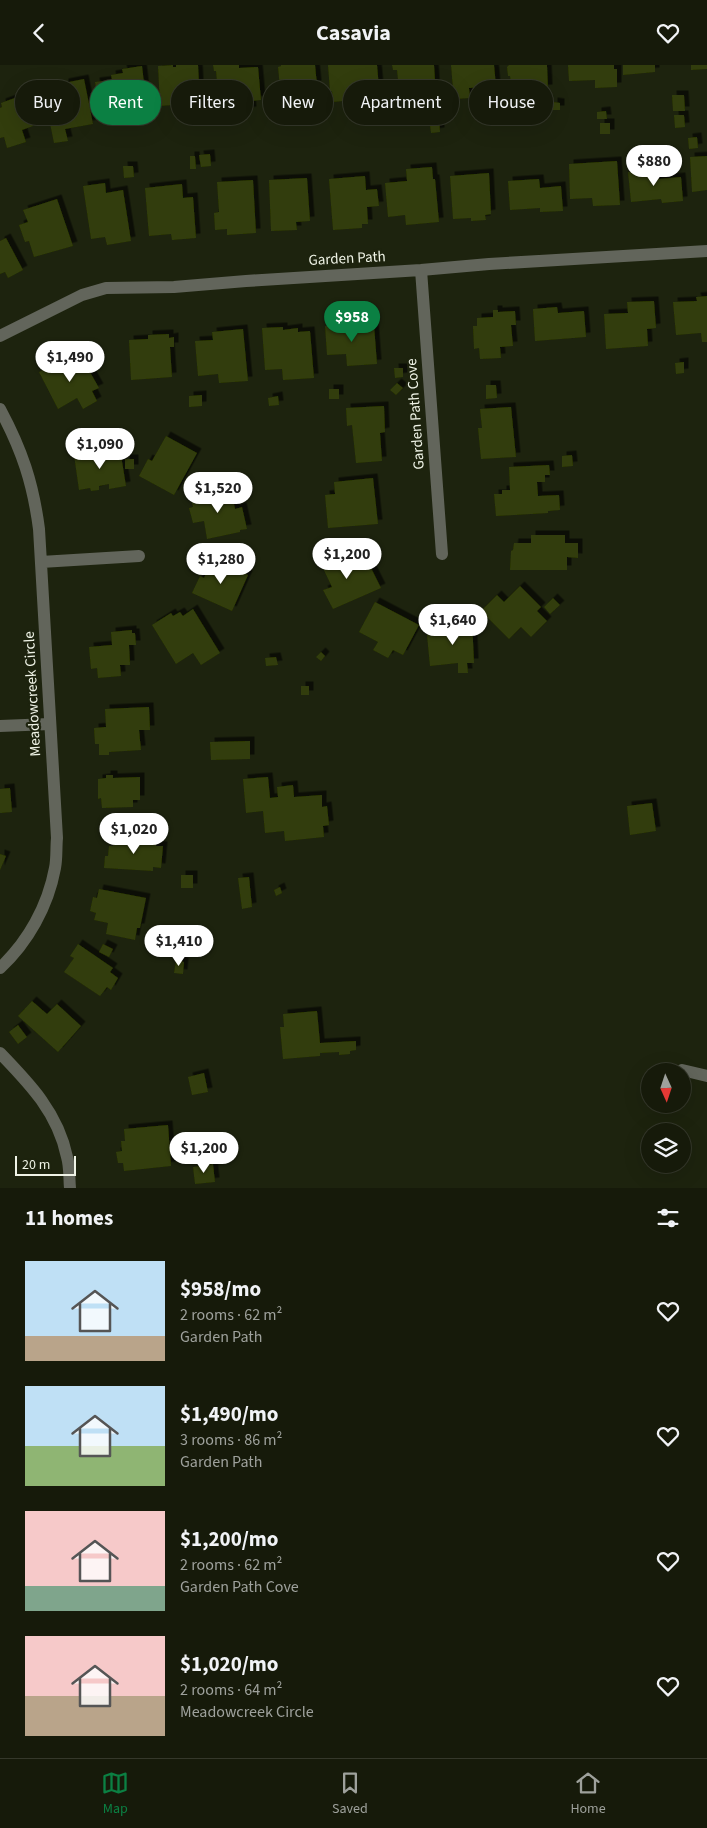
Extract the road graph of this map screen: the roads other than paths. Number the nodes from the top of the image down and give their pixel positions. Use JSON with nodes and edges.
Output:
{"nodes":[{"id":1,"x":707,"y":251,"type":"edge"},
{"id":2,"x":421,"y":270,"type":"junction"},
{"id":3,"x":0,"y":336,"type":"edge"},
{"id":4,"x":0,"y":409,"type":"edge"},
{"id":5,"x":442,"y":555,"type":"dead end"},
{"id":6,"x":139,"y":556,"type":"dead end"},
{"id":7,"x":41,"y":562,"type":"junction"},
{"id":8,"x":50,"y":724,"type":"junction"},
{"id":9,"x":0,"y":725,"type":"edge"},
{"id":10,"x":0,"y":968,"type":"edge"},
{"id":11,"x":0,"y":1053,"type":"edge"},
{"id":12,"x":691,"y":1073,"type":"edge"},
{"id":13,"x":707,"y":1077,"type":"edge"},
{"id":14,"x":70,"y":1188,"type":"edge"}],
"edges":[{"from":1,"to":2,"type":"street","name":"Garden Path"},
{"from":2,"to":3,"type":"street","name":"Garden Path"},
{"from":2,"to":5,"type":"street","name":"Garden Path Cove"},
{"from":4,"to":7,"type":"street","name":"Meadowcreek Circle"},
{"from":6,"to":7,"type":"street"},
{"from":7,"to":8,"type":"street","name":"Meadowcreek Circle"},
{"from":8,"to":9,"type":"street"},
{"from":8,"to":10,"type":"street","name":"Meadowcreek Circle"},
{"from":11,"to":14,"type":"street"},
{"from":12,"to":13,"type":"street"}]}
